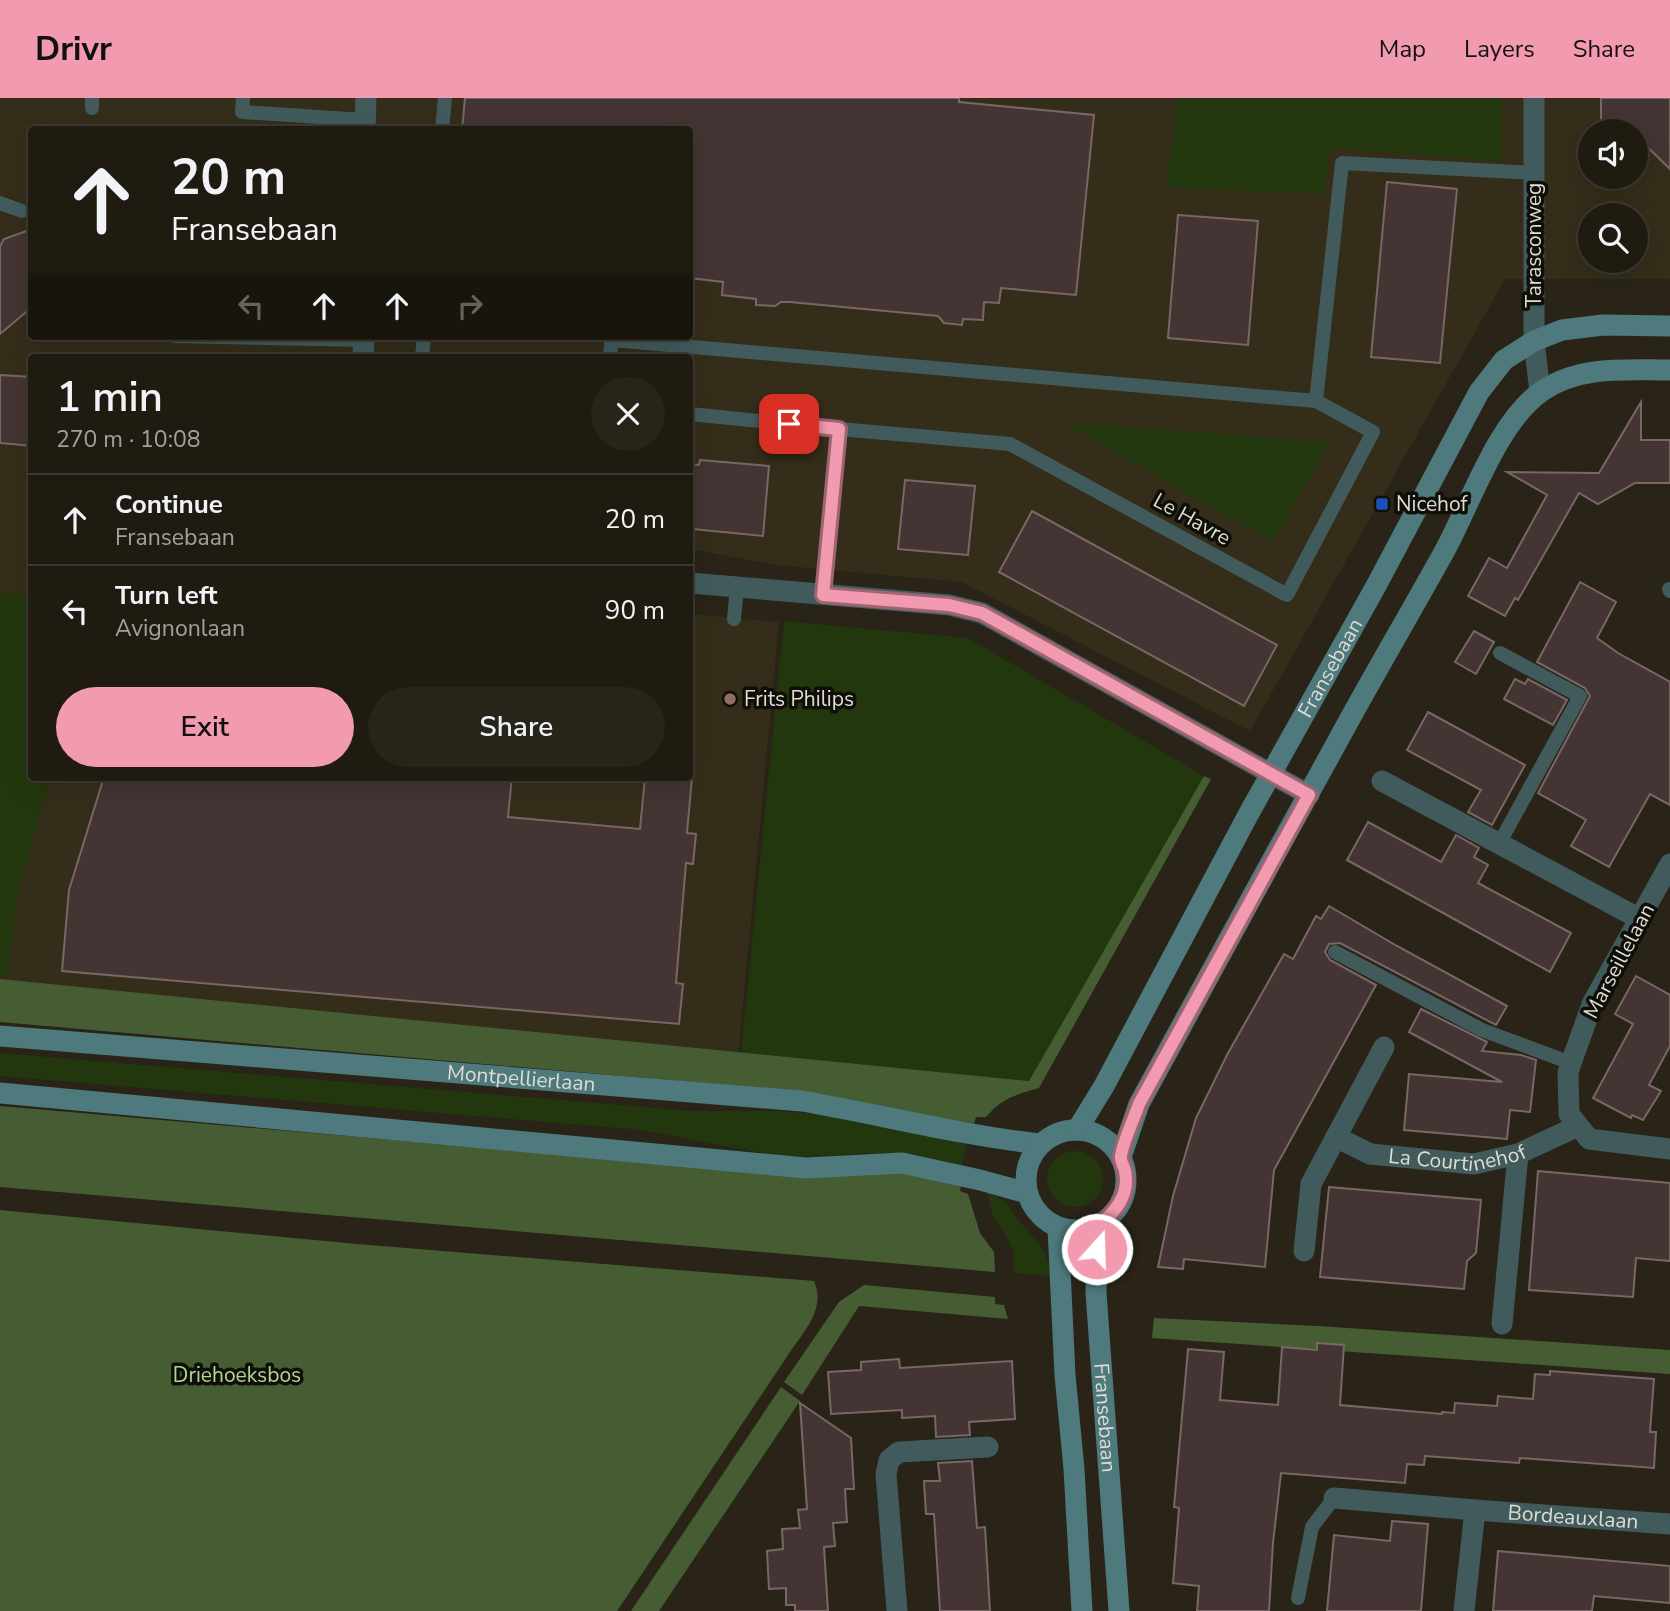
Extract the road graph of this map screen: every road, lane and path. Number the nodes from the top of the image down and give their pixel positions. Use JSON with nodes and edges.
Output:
{"nodes":[{"id":1,"x":243,"y":98,"type":"edge"},
{"id":2,"x":366,"y":98,"type":"edge"},
{"id":3,"x":445,"y":98,"type":"edge"},
{"id":4,"x":1534,"y":98,"type":"edge"},
{"id":5,"x":365,"y":125,"type":"edge"},
{"id":6,"x":442,"y":126,"type":"edge"},
{"id":7,"x":1534,"y":173,"type":"junction"},
{"id":8,"x":0,"y":203,"type":"edge"},
{"id":9,"x":22,"y":211,"type":"dead end"},
{"id":10,"x":1670,"y":326,"type":"edge"},
{"id":11,"x":270,"y":340,"type":"edge"},
{"id":12,"x":634,"y":340,"type":"edge"},
{"id":13,"x":1534,"y":341,"type":"junction"},
{"id":14,"x":364,"y":344,"type":"edge"},
{"id":15,"x":1670,"y":370,"type":"edge"},
{"id":16,"x":1540,"y":392,"type":"junction"},
{"id":17,"x":1315,"y":401,"type":"junction"},
{"id":18,"x":693,"y":414,"type":"edge"},
{"id":19,"x":839,"y":429,"type":"junction"},
{"id":20,"x":693,"y":583,"type":"edge"},
{"id":21,"x":737,"y":587,"type":"junction"},
{"id":22,"x":823,"y":595,"type":"junction"},
{"id":23,"x":734,"y":619,"type":"dead end"},
{"id":24,"x":1500,"y":653,"type":"dead end"},
{"id":25,"x":1272,"y":773,"type":"junction"},
{"id":26,"x":1382,"y":781,"type":"dead end"},
{"id":27,"x":1309,"y":795,"type":"junction"},
{"id":28,"x":1499,"y":844,"type":"junction"},
{"id":29,"x":1670,"y":864,"type":"edge"},
{"id":30,"x":1640,"y":919,"type":"junction"},
{"id":31,"x":1335,"y":952,"type":"dead end"},
{"id":32,"x":0,"y":1036,"type":"edge"},
{"id":33,"x":1384,"y":1047,"type":"dead end"},
{"id":34,"x":1571,"y":1063,"type":"junction"},
{"id":35,"x":0,"y":1093,"type":"edge"},
{"id":36,"x":1578,"y":1126,"type":"junction"},
{"id":37,"x":1077,"y":1130,"type":"junction"},
{"id":38,"x":1336,"y":1137,"type":"junction"},
{"id":39,"x":1040,"y":1144,"type":"junction"},
{"id":40,"x":1670,"y":1149,"type":"edge"},
{"id":41,"x":1518,"y":1154,"type":"junction"},
{"id":42,"x":1121,"y":1157,"type":"junction"},
{"id":43,"x":1027,"y":1193,"type":"junction"},
{"id":44,"x":1097,"y":1226,"type":"junction"},
{"id":45,"x":1058,"y":1228,"type":"junction"},
{"id":46,"x":1304,"y":1251,"type":"dead end"},
{"id":47,"x":1502,"y":1324,"type":"dead end"},
{"id":48,"x":988,"y":1447,"type":"dead end"},
{"id":49,"x":1334,"y":1497,"type":"joint"},
{"id":50,"x":1475,"y":1510,"type":"junction"},
{"id":51,"x":1670,"y":1524,"type":"edge"},
{"id":52,"x":1298,"y":1598,"type":"dead end"},
{"id":53,"x":897,"y":1611,"type":"edge"},
{"id":54,"x":1082,"y":1611,"type":"edge"},
{"id":55,"x":1119,"y":1611,"type":"edge"},
{"id":56,"x":1464,"y":1611,"type":"edge"}],
"edges":[{"from":1,"to":5,"type":"lane"},
{"from":2,"to":5,"type":"street"},
{"from":3,"to":6,"type":"lane"},
{"from":4,"to":7,"type":"street","name":"Tarasconweg"},
{"from":7,"to":13,"type":"street","name":"Tarasconweg"},
{"from":7,"to":17,"type":"lane"},
{"from":8,"to":9,"type":"lane"},
{"from":10,"to":13,"type":"street","name":"Fransebaan"},
{"from":11,"to":14,"type":"lane"},
{"from":12,"to":17,"type":"lane","name":"Le Havre"},
{"from":13,"to":16,"type":"street","name":"Tarasconweg"},
{"from":13,"to":25,"type":"street","name":"Fransebaan"},
{"from":15,"to":16,"type":"street","name":"Fransebaan"},
{"from":16,"to":27,"type":"street","name":"Fransebaan"},
{"from":17,"to":19,"type":"lane","name":"Le Havre"},
{"from":18,"to":19,"type":"lane","name":"Le Havre"},
{"from":19,"to":22,"type":"lane"},
{"from":20,"to":21,"type":"street"},
{"from":21,"to":22,"type":"street"},
{"from":21,"to":23,"type":"lane"},
{"from":22,"to":25,"type":"street"},
{"from":24,"to":28,"type":"lane"},
{"from":25,"to":27,"type":"street"},
{"from":25,"to":37,"type":"street","name":"Fransebaan"},
{"from":26,"to":28,"type":"street"},
{"from":27,"to":42,"type":"street","name":"Fransebaan"},
{"from":28,"to":30,"type":"street"},
{"from":29,"to":30,"type":"street","name":"Marseillelaan"},
{"from":30,"to":34,"type":"street","name":"Marseillelaan"},
{"from":31,"to":34,"type":"lane"},
{"from":32,"to":39,"type":"street","name":"Montpellierlaan"},
{"from":33,"to":38,"type":"street"},
{"from":34,"to":36,"type":"street","name":"Marseillelaan"},
{"from":35,"to":43,"type":"street"},
{"from":36,"to":40,"type":"street"},
{"from":36,"to":41,"type":"street","name":"La Courtinehof"},
{"from":37,"to":39,"type":"street"},
{"from":37,"to":42,"type":"street"},
{"from":38,"to":41,"type":"street","name":"La Courtinehof"},
{"from":38,"to":46,"type":"street"},
{"from":39,"to":43,"type":"street"},
{"from":41,"to":47,"type":"street"},
{"from":42,"to":44,"type":"street"},
{"from":43,"to":45,"type":"street"},
{"from":44,"to":45,"type":"street"},
{"from":44,"to":55,"type":"street","name":"Fransebaan"},
{"from":45,"to":54,"type":"street","name":"Fransebaan"},
{"from":48,"to":53,"type":"street"},
{"from":49,"to":50,"type":"street","name":"Bordeauxlaan"},
{"from":49,"to":52,"type":"lane","name":"Bordeauxlaan"},
{"from":50,"to":51,"type":"street","name":"Bordeauxlaan"},
{"from":50,"to":56,"type":"street"}]}
